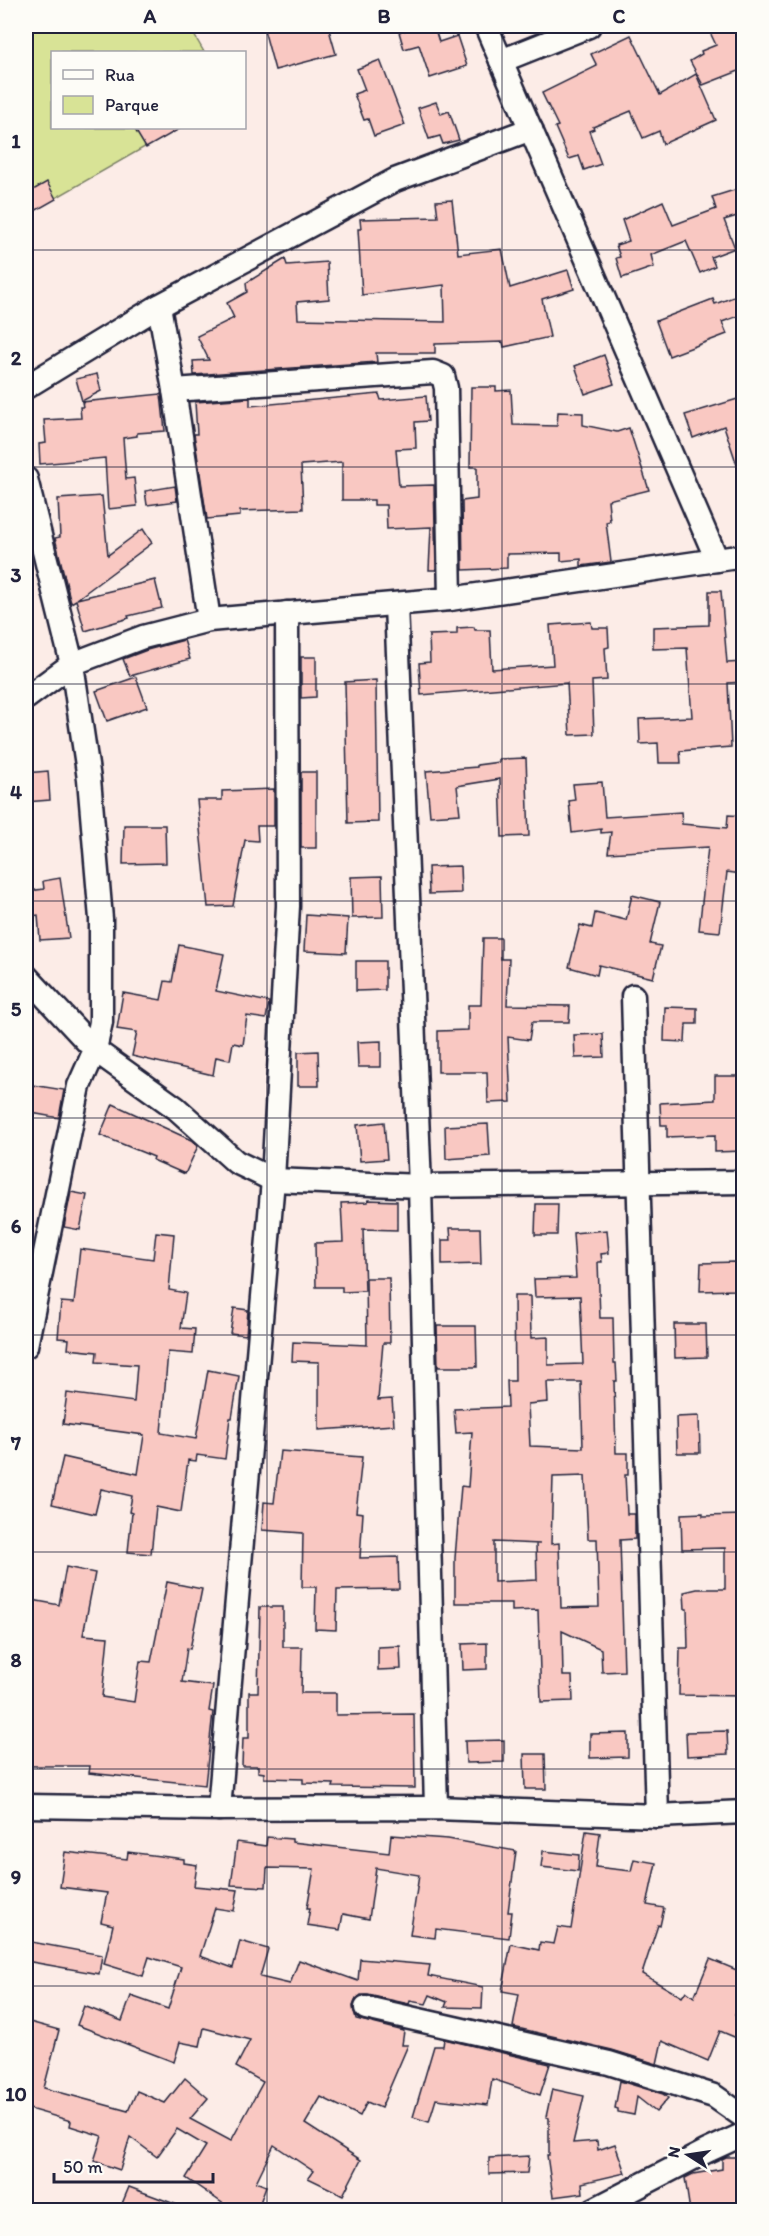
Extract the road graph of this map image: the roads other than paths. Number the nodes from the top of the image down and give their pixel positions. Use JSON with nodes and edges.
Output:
{"nodes":[{"id":1,"x":486,"y":26,"type":"edge"},
{"id":2,"x":589,"y":26,"type":"edge"},
{"id":3,"x":501,"y":61,"type":"junction"},
{"id":4,"x":531,"y":129,"type":"junction"},
{"id":5,"x":159,"y":306,"type":"junction"},
{"id":6,"x":26,"y":387,"type":"edge"},
{"id":7,"x":174,"y":390,"type":"junction"},
{"id":8,"x":26,"y":480,"type":"edge"},
{"id":9,"x":744,"y":556,"type":"edge"},
{"id":10,"x":717,"y":560,"type":"junction"},
{"id":11,"x":450,"y":599,"type":"junction"},
{"id":12,"x":396,"y":605,"type":"junction"},
{"id":13,"x":287,"y":613,"type":"junction"},
{"id":14,"x":209,"y":620,"type":"junction"},
{"id":15,"x":72,"y":664,"type":"junction"},
{"id":16,"x":26,"y":698,"type":"edge"},
{"id":17,"x":26,"y":976,"type":"edge"},
{"id":18,"x":633,"y":996,"type":"dead end"},
{"id":19,"x":95,"y":1050,"type":"junction"},
{"id":20,"x":273,"y":1180,"type":"junction"},
{"id":21,"x":744,"y":1182,"type":"edge"},
{"id":22,"x":638,"y":1184,"type":"junction"},
{"id":23,"x":420,"y":1186,"type":"junction"},
{"id":24,"x":26,"y":1338,"type":"edge"},
{"id":25,"x":26,"y":1806,"type":"edge"},
{"id":26,"x":436,"y":1808,"type":"junction"},
{"id":27,"x":219,"y":1809,"type":"junction"},
{"id":28,"x":744,"y":1812,"type":"edge"},
{"id":29,"x":657,"y":1816,"type":"junction"},
{"id":30,"x":366,"y":2008,"type":"dead end"},
{"id":31,"x":744,"y":2117,"type":"edge"},
{"id":32,"x":744,"y":2134,"type":"edge"},
{"id":33,"x":594,"y":2211,"type":"edge"}],
"edges":[{"from":1,"to":3,"type":"street"},
{"from":2,"to":3,"type":"street"},
{"from":3,"to":4,"type":"street"},
{"from":4,"to":5,"type":"street"},
{"from":4,"to":10,"type":"street"},
{"from":5,"to":6,"type":"street"},
{"from":5,"to":7,"type":"street"},
{"from":7,"to":11,"type":"street"},
{"from":7,"to":14,"type":"street"},
{"from":8,"to":15,"type":"street"},
{"from":9,"to":10,"type":"street"},
{"from":10,"to":11,"type":"street"},
{"from":11,"to":12,"type":"street"},
{"from":12,"to":13,"type":"street"},
{"from":12,"to":23,"type":"street"},
{"from":13,"to":14,"type":"street"},
{"from":13,"to":20,"type":"street"},
{"from":14,"to":15,"type":"street"},
{"from":15,"to":16,"type":"street"},
{"from":15,"to":19,"type":"street"},
{"from":17,"to":19,"type":"street"},
{"from":18,"to":22,"type":"street"},
{"from":19,"to":20,"type":"street"},
{"from":19,"to":24,"type":"street"},
{"from":20,"to":23,"type":"street"},
{"from":20,"to":27,"type":"street"},
{"from":21,"to":22,"type":"street"},
{"from":22,"to":23,"type":"street"},
{"from":22,"to":29,"type":"street"},
{"from":23,"to":26,"type":"street"},
{"from":25,"to":27,"type":"street"},
{"from":26,"to":27,"type":"street"},
{"from":26,"to":29,"type":"street"},
{"from":28,"to":29,"type":"street"},
{"from":30,"to":31,"type":"street"},
{"from":32,"to":33,"type":"street"}]}
